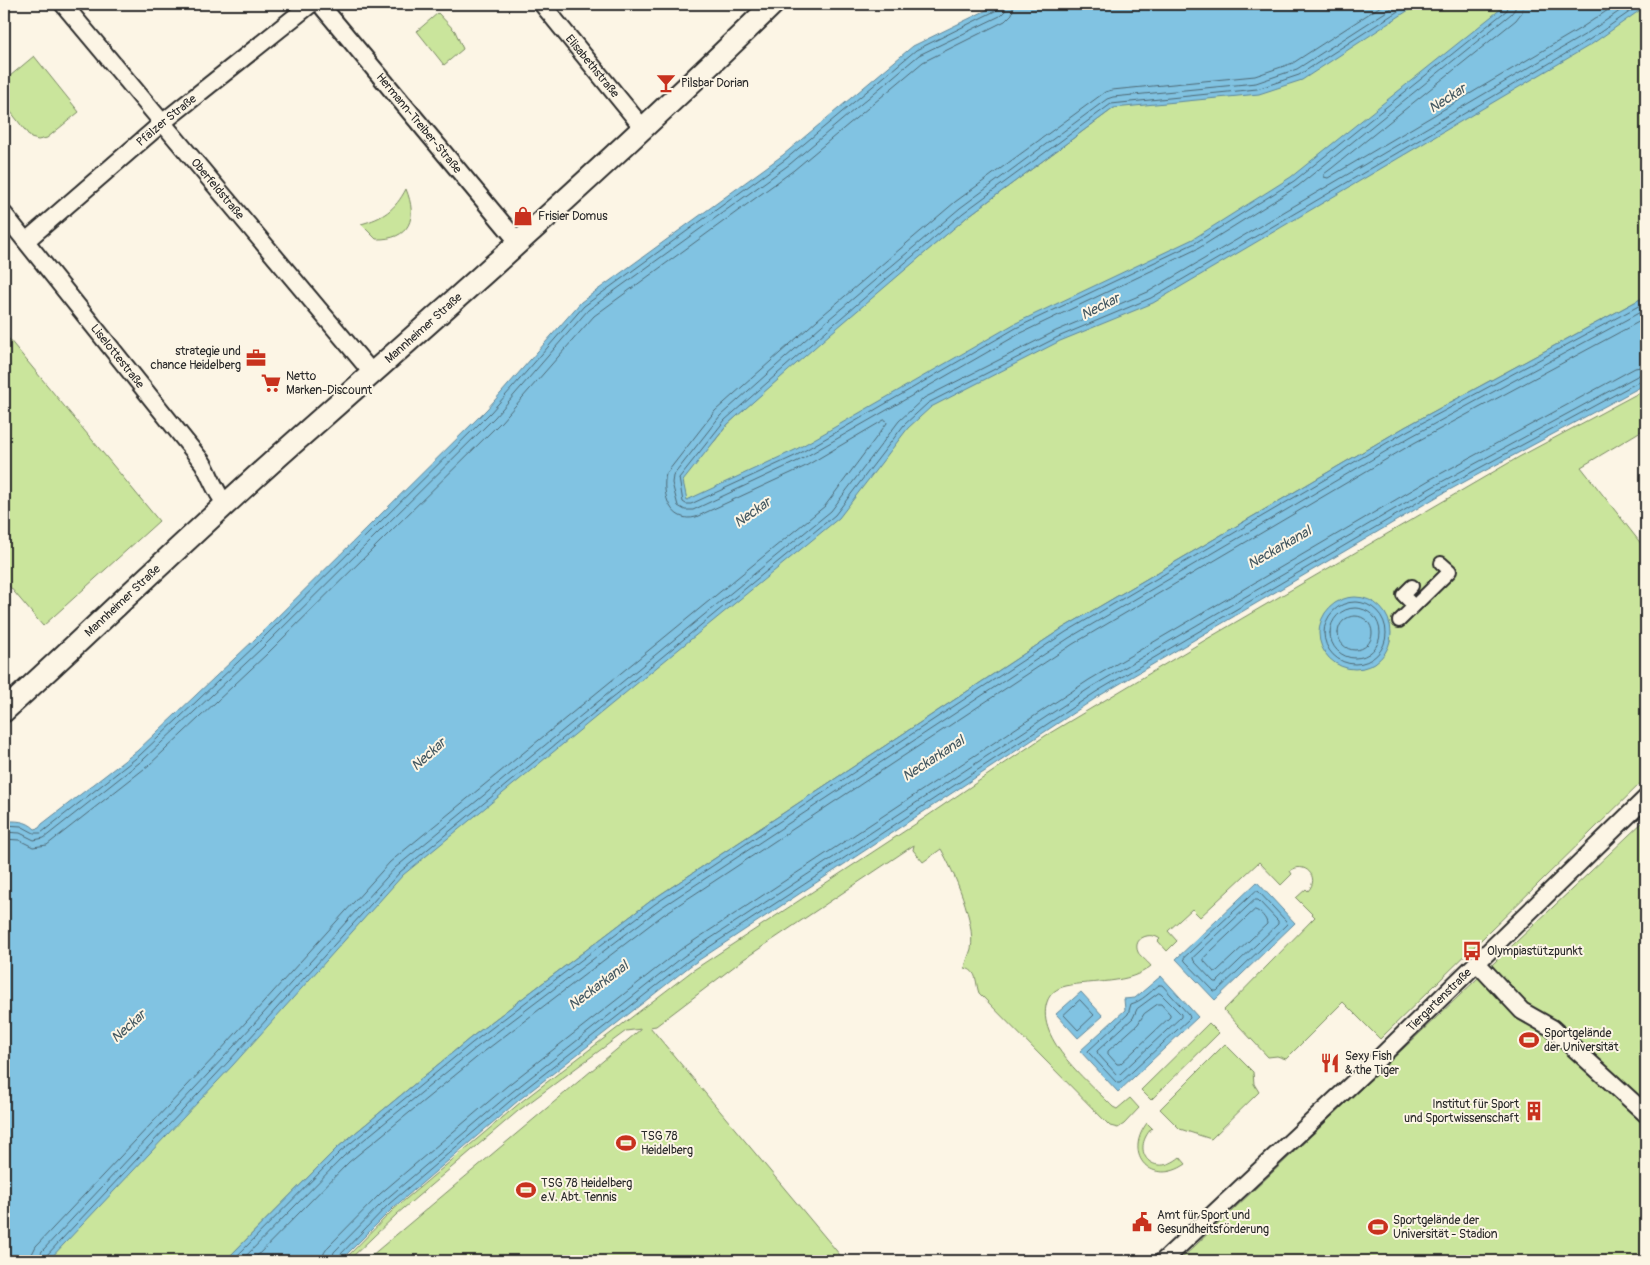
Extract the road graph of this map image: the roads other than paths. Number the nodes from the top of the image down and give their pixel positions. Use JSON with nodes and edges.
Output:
{"nodes":[{"id":1,"x":63,"y":4,"type":"edge"},
{"id":2,"x":311,"y":4,"type":"edge"},
{"id":3,"x":320,"y":4,"type":"edge"},
{"id":4,"x":542,"y":4,"type":"edge"},
{"id":5,"x":767,"y":6,"type":"edge"},
{"id":6,"x":162,"y":123,"type":"junction"},
{"id":7,"x":643,"y":128,"type":"junction"},
{"id":8,"x":4,"y":214,"type":"edge"},
{"id":9,"x":26,"y":241,"type":"junction"},
{"id":10,"x":519,"y":243,"type":"junction"},
{"id":11,"x":373,"y":374,"type":"junction"},
{"id":12,"x":226,"y":504,"type":"junction"},
{"id":13,"x":1427,"y":584,"type":"dead end"},
{"id":14,"x":1399,"y":621,"type":"dead end"},
{"id":15,"x":4,"y":711,"type":"edge"},
{"id":16,"x":1646,"y":798,"type":"edge"},
{"id":17,"x":1476,"y":963,"type":"junction"},
{"id":18,"x":1646,"y":1114,"type":"edge"},
{"id":19,"x":1163,"y":1261,"type":"edge"}],
"edges":[{"from":1,"to":6,"type":"street","name":"Oberfeldstraße"},
{"from":2,"to":6,"type":"street","name":"Pfälzer Straße"},
{"from":3,"to":10,"type":"street","name":"Hermann-Treiber-Straße"},
{"from":4,"to":7,"type":"street","name":"Elisabethstraße"},
{"from":5,"to":7,"type":"street","name":"Mannheimer Straße"},
{"from":6,"to":9,"type":"street","name":"Pfälzer Straße"},
{"from":6,"to":11,"type":"street","name":"Oberfeldstraße"},
{"from":7,"to":10,"type":"street","name":"Mannheimer Straße"},
{"from":8,"to":9,"type":"street","name":"Liselottestraße"},
{"from":9,"to":12,"type":"street","name":"Liselottestraße"},
{"from":10,"to":11,"type":"street","name":"Mannheimer Straße"},
{"from":11,"to":12,"type":"street","name":"Mannheimer Straße"},
{"from":12,"to":15,"type":"street","name":"Mannheimer Straße"},
{"from":13,"to":14,"type":"street"},
{"from":16,"to":17,"type":"street","name":"Tiergartenstraße"},
{"from":17,"to":18,"type":"street"},
{"from":17,"to":19,"type":"street","name":"Tiergartenstraße"}]}
